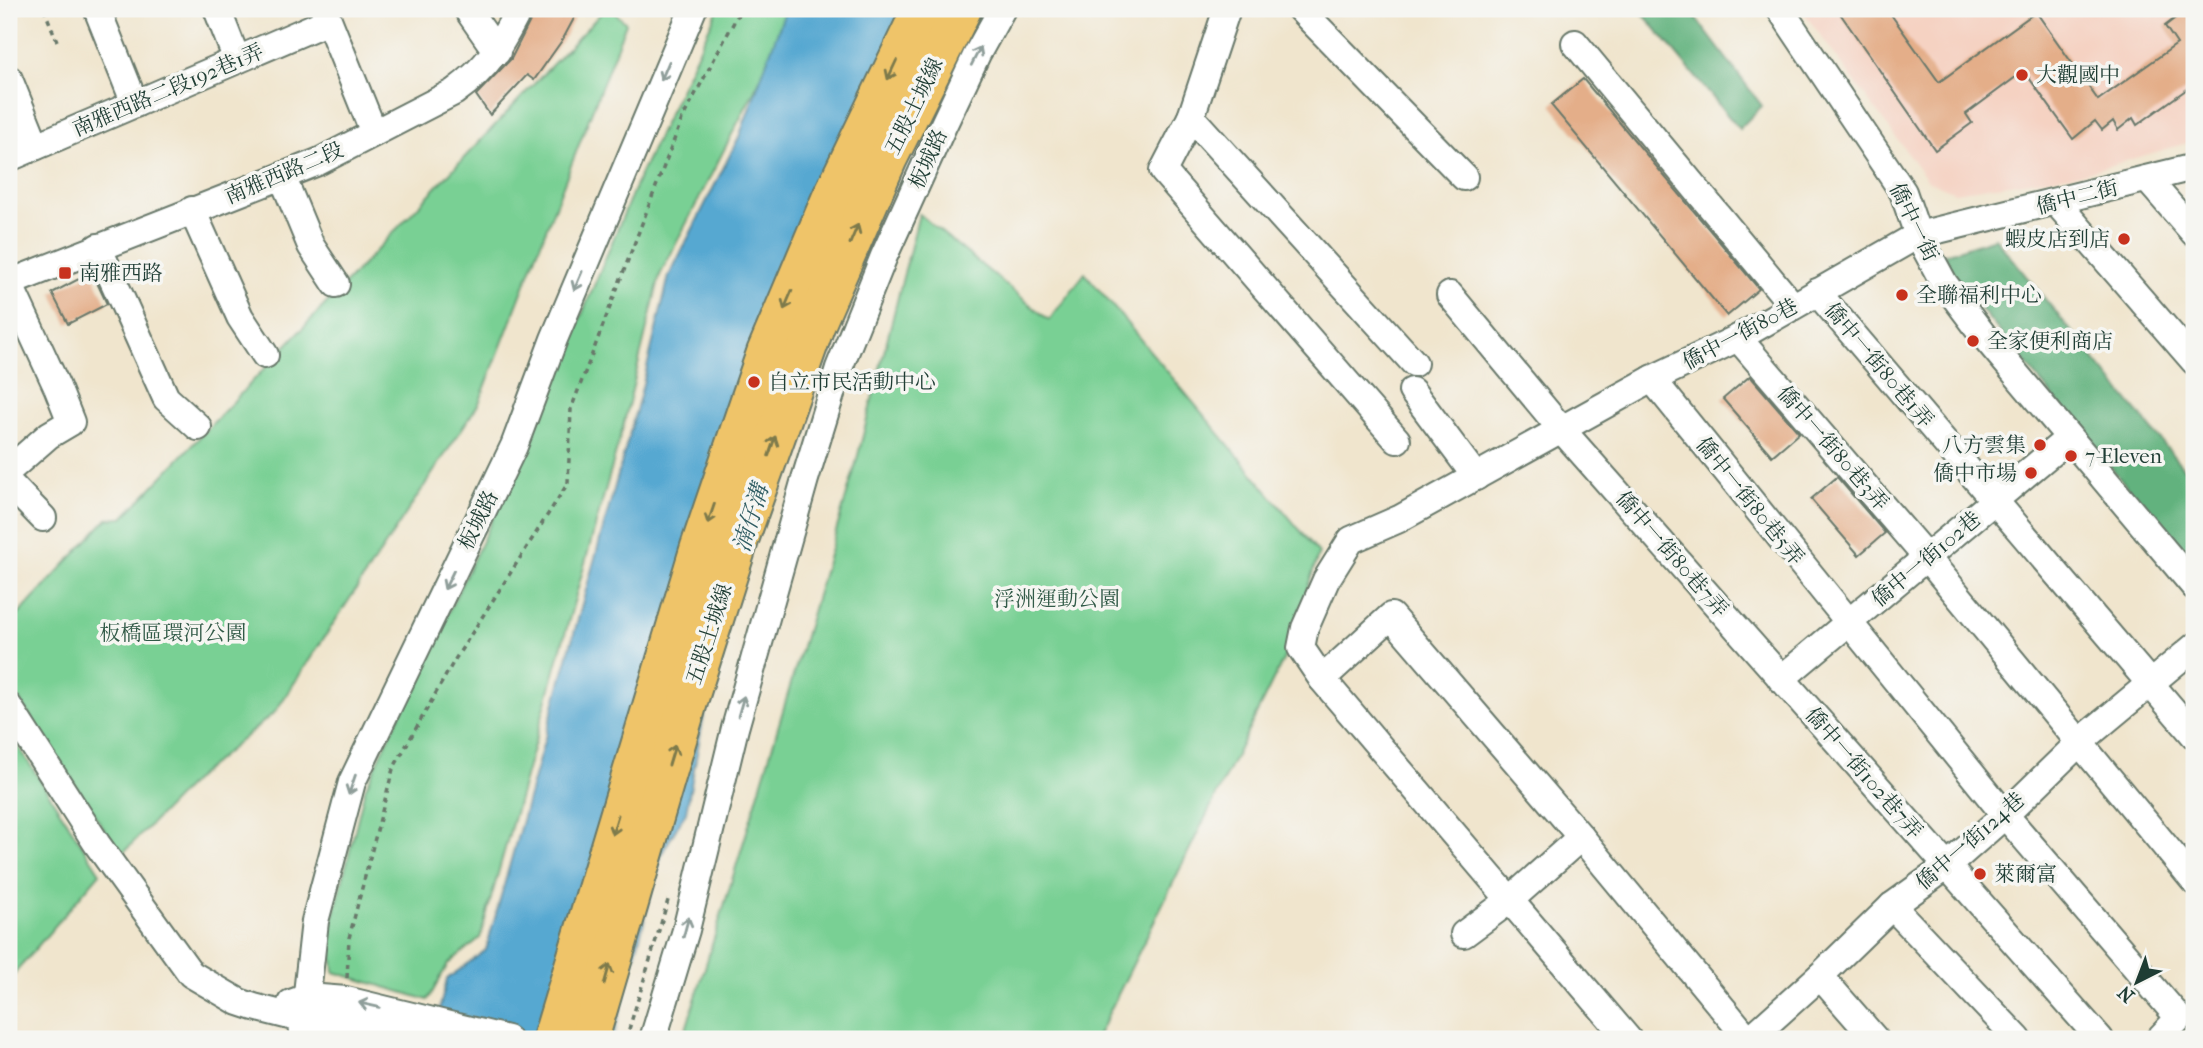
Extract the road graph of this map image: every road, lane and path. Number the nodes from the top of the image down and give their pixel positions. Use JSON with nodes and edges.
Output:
{"nodes":[{"id":1,"x":44,"y":9,"type":"edge"},
{"id":2,"x":97,"y":9,"type":"edge"},
{"id":3,"x":217,"y":9,"type":"edge"},
{"id":4,"x":467,"y":9,"type":"edge"},
{"id":5,"x":519,"y":9,"type":"edge"},
{"id":6,"x":693,"y":9,"type":"edge"},
{"id":7,"x":741,"y":9,"type":"edge"},
{"id":8,"x":922,"y":9,"type":"edge"},
{"id":9,"x":962,"y":9,"type":"edge"},
{"id":10,"x":1002,"y":9,"type":"edge"},
{"id":11,"x":1227,"y":9,"type":"edge"},
{"id":12,"x":1300,"y":9,"type":"edge"},
{"id":13,"x":1780,"y":9,"type":"edge"},
{"id":14,"x":326,"y":15,"type":"edge"},
{"id":15,"x":57,"y":41,"type":"dead end"},
{"id":16,"x":1576,"y":43,"type":"dead end"},
{"id":17,"x":497,"y":52,"type":"junction"},
{"id":18,"x":237,"y":60,"type":"junction"},
{"id":19,"x":9,"y":79,"type":"edge"},
{"id":20,"x":135,"y":104,"type":"junction"},
{"id":21,"x":1191,"y":117,"type":"junction"},
{"id":22,"x":374,"y":133,"type":"junction"},
{"id":23,"x":36,"y":146,"type":"junction"},
{"id":24,"x":9,"y":158,"type":"edge"},
{"id":25,"x":2194,"y":167,"type":"edge"},
{"id":26,"x":282,"y":176,"type":"junction"},
{"id":27,"x":1464,"y":177,"type":"dead end"},
{"id":28,"x":2147,"y":179,"type":"junction"},
{"id":29,"x":2056,"y":202,"type":"junction"},
{"id":30,"x":192,"y":211,"type":"junction"},
{"id":31,"x":2194,"y":233,"type":"edge"},
{"id":32,"x":1917,"y":235,"type":"junction"},
{"id":33,"x":98,"y":247,"type":"junction"},
{"id":34,"x":9,"y":263,"type":"edge"},
{"id":35,"x":37,"y":270,"type":"junction"},
{"id":36,"x":9,"y":283,"type":"edge"},
{"id":37,"x":336,"y":284,"type":"dead end"},
{"id":38,"x":1817,"y":292,"type":"junction"},
{"id":39,"x":1450,"y":295,"type":"dead end"},
{"id":40,"x":1793,"y":306,"type":"junction"},
{"id":41,"x":1738,"y":338,"type":"junction"},
{"id":42,"x":265,"y":355,"type":"dead end"},
{"id":43,"x":2194,"y":361,"type":"edge"},
{"id":44,"x":1414,"y":363,"type":"dead end"},
{"id":45,"x":1652,"y":379,"type":"junction"},
{"id":46,"x":1412,"y":391,"type":"dead end"},
{"id":47,"x":198,"y":427,"type":"dead end"},
{"id":48,"x":1562,"y":430,"type":"junction"},
{"id":49,"x":2069,"y":438,"type":"junction"},
{"id":50,"x":1397,"y":440,"type":"dead end"},
{"id":51,"x":9,"y":470,"type":"edge"},
{"id":52,"x":1476,"y":477,"type":"junction"},
{"id":53,"x":9,"y":483,"type":"edge"},
{"id":54,"x":1994,"y":501,"type":"junction"},
{"id":55,"x":43,"y":518,"type":"dead end"},
{"id":56,"x":1927,"y":558,"type":"junction"},
{"id":57,"x":2194,"y":586,"type":"edge"},
{"id":58,"x":1848,"y":623,"type":"junction"},
{"id":59,"x":2194,"y":647,"type":"edge"},
{"id":60,"x":1322,"y":679,"type":"junction"},
{"id":61,"x":1781,"y":679,"type":"junction"},
{"id":62,"x":2150,"y":683,"type":"junction"},
{"id":63,"x":9,"y":707,"type":"edge"},
{"id":64,"x":2194,"y":735,"type":"edge"},
{"id":65,"x":2081,"y":741,"type":"junction"},
{"id":66,"x":2005,"y":814,"type":"junction"},
{"id":67,"x":1581,"y":837,"type":"junction"},
{"id":68,"x":1946,"y":867,"type":"junction"},
{"id":69,"x":2194,"y":881,"type":"edge"},
{"id":70,"x":1510,"y":900,"type":"junction"},
{"id":71,"x":1892,"y":905,"type":"junction"},
{"id":72,"x":1464,"y":934,"type":"dead end"},
{"id":73,"x":1820,"y":976,"type":"junction"},
{"id":74,"x":346,"y":1000,"type":"junction"},
{"id":75,"x":305,"y":1018,"type":"edge"},
{"id":76,"x":426,"y":1029,"type":"edge"},
{"id":77,"x":507,"y":1039,"type":"edge"},
{"id":78,"x":552,"y":1039,"type":"edge"},
{"id":79,"x":589,"y":1039,"type":"edge"},
{"id":80,"x":653,"y":1039,"type":"edge"},
{"id":81,"x":1628,"y":1039,"type":"edge"},
{"id":82,"x":1749,"y":1039,"type":"edge"},
{"id":83,"x":1875,"y":1039,"type":"edge"},
{"id":84,"x":2018,"y":1039,"type":"edge"},
{"id":85,"x":2100,"y":1039,"type":"edge"},
{"id":86,"x":2159,"y":1039,"type":"edge"}],
"edges":[{"from":1,"to":15,"type":"path"},
{"from":2,"to":20,"type":"street"},
{"from":3,"to":18,"type":"street"},
{"from":4,"to":17,"type":"street"},
{"from":5,"to":17,"type":"street","name":"南雅西路二段"},
{"from":6,"to":75,"type":"street","name":"板城路","one_way":true},
{"from":7,"to":74,"type":"path"},
{"from":8,"to":78,"type":"highway","name":"五股土城線","one_way":true},
{"from":79,"to":9,"type":"highway","name":"五股土城線","one_way":true},
{"from":80,"to":10,"type":"street","name":"板城路","one_way":true},
{"from":11,"to":21,"type":"street"},
{"from":12,"to":27,"type":"street"},
{"from":13,"to":32,"type":"street","name":"僑中一街"},
{"from":14,"to":18,"type":"street","name":"南雅西路二段192巷1弄"},
{"from":14,"to":22,"type":"street"},
{"from":16,"to":40,"type":"street"},
{"from":17,"to":22,"type":"street","name":"南雅西路二段"},
{"from":18,"to":20,"type":"street","name":"南雅西路二段192巷1弄"},
{"from":19,"to":23,"type":"street"},
{"from":20,"to":23,"type":"street","name":"南雅西路二段192巷1弄"},
{"from":21,"to":44,"type":"street"},
{"from":21,"to":50,"type":"street"},
{"from":22,"to":26,"type":"street","name":"南雅西路二段"},
{"from":23,"to":24,"type":"street","name":"南雅西路二段192巷1弄"},
{"from":25,"to":28,"type":"street","name":"僑中二街"},
{"from":26,"to":30,"type":"street","name":"南雅西路二段"},
{"from":26,"to":37,"type":"street"},
{"from":28,"to":29,"type":"street","name":"僑中二街"},
{"from":28,"to":31,"type":"street"},
{"from":29,"to":32,"type":"street","name":"僑中二街"},
{"from":29,"to":43,"type":"street"},
{"from":30,"to":33,"type":"street","name":"南雅西路二段"},
{"from":30,"to":42,"type":"street"},
{"from":32,"to":38,"type":"street","name":"僑中一街80巷"},
{"from":32,"to":49,"type":"street","name":"僑中一街"},
{"from":33,"to":35,"type":"street","name":"南雅西路二段"},
{"from":33,"to":47,"type":"street"},
{"from":34,"to":35,"type":"street"},
{"from":35,"to":36,"type":"street","name":"南雅西路二段"},
{"from":36,"to":51,"type":"street"},
{"from":38,"to":40,"type":"street","name":"僑中一街80巷"},
{"from":38,"to":54,"type":"street","name":"僑中一街80巷1弄"},
{"from":39,"to":48,"type":"street","name":"僑中一街80巷7弄"},
{"from":40,"to":41,"type":"street","name":"僑中一街80巷"},
{"from":41,"to":45,"type":"street","name":"僑中一街80巷"},
{"from":41,"to":56,"type":"street","name":"僑中一街80巷3弄"},
{"from":45,"to":48,"type":"street","name":"僑中一街80巷"},
{"from":45,"to":58,"type":"street","name":"僑中一街80巷5弄"},
{"from":46,"to":52,"type":"street"},
{"from":48,"to":52,"type":"street","name":"僑中一街80巷"},
{"from":48,"to":61,"type":"street","name":"僑中一街80巷7弄"},
{"from":49,"to":54,"type":"street","name":"僑中一街102巷"},
{"from":49,"to":57,"type":"street","name":"僑中一街"},
{"from":52,"to":60,"type":"street","name":"僑中一街80巷"},
{"from":53,"to":55,"type":"street"},
{"from":54,"to":56,"type":"street","name":"僑中一街102巷"},
{"from":54,"to":62,"type":"street","name":"僑中一街80巷1弄"},
{"from":56,"to":58,"type":"street","name":"僑中一街102巷"},
{"from":56,"to":65,"type":"street","name":"僑中一街80巷3弄"},
{"from":58,"to":61,"type":"street","name":"僑中一街102巷"},
{"from":58,"to":66,"type":"street","name":"僑中一街80巷5弄"},
{"from":59,"to":62,"type":"street","name":"僑中一街124巷"},
{"from":60,"to":67,"type":"street"},
{"from":60,"to":70,"type":"street","name":"僑中一街80巷"},
{"from":61,"to":68,"type":"street","name":"僑中一街102巷7弄"},
{"from":62,"to":64,"type":"street","name":"僑中一街80巷1弄"},
{"from":62,"to":65,"type":"street","name":"僑中一街124巷"},
{"from":63,"to":75,"type":"street"},
{"from":65,"to":66,"type":"street","name":"僑中一街124巷"},
{"from":65,"to":69,"type":"street","name":"僑中一街80巷3弄"},
{"from":66,"to":68,"type":"street","name":"僑中一街124巷"},
{"from":66,"to":86,"type":"street","name":"僑中一街80巷5弄"},
{"from":67,"to":70,"type":"street"},
{"from":67,"to":82,"type":"street"},
{"from":68,"to":71,"type":"street","name":"僑中一街124巷"},
{"from":68,"to":85,"type":"street","name":"僑中一街102巷7弄"},
{"from":70,"to":72,"type":"street"},
{"from":70,"to":81,"type":"street","name":"僑中一街80巷"},
{"from":71,"to":73,"type":"street","name":"僑中一街124巷"},
{"from":71,"to":84,"type":"street"},
{"from":73,"to":82,"type":"street","name":"僑中一街124巷"},
{"from":73,"to":83,"type":"street"},
{"from":74,"to":75,"type":"street"},
{"from":76,"to":74,"type":"street","one_way":true},
{"from":75,"to":76,"type":"street"},
{"from":76,"to":77,"type":"street"}]}
